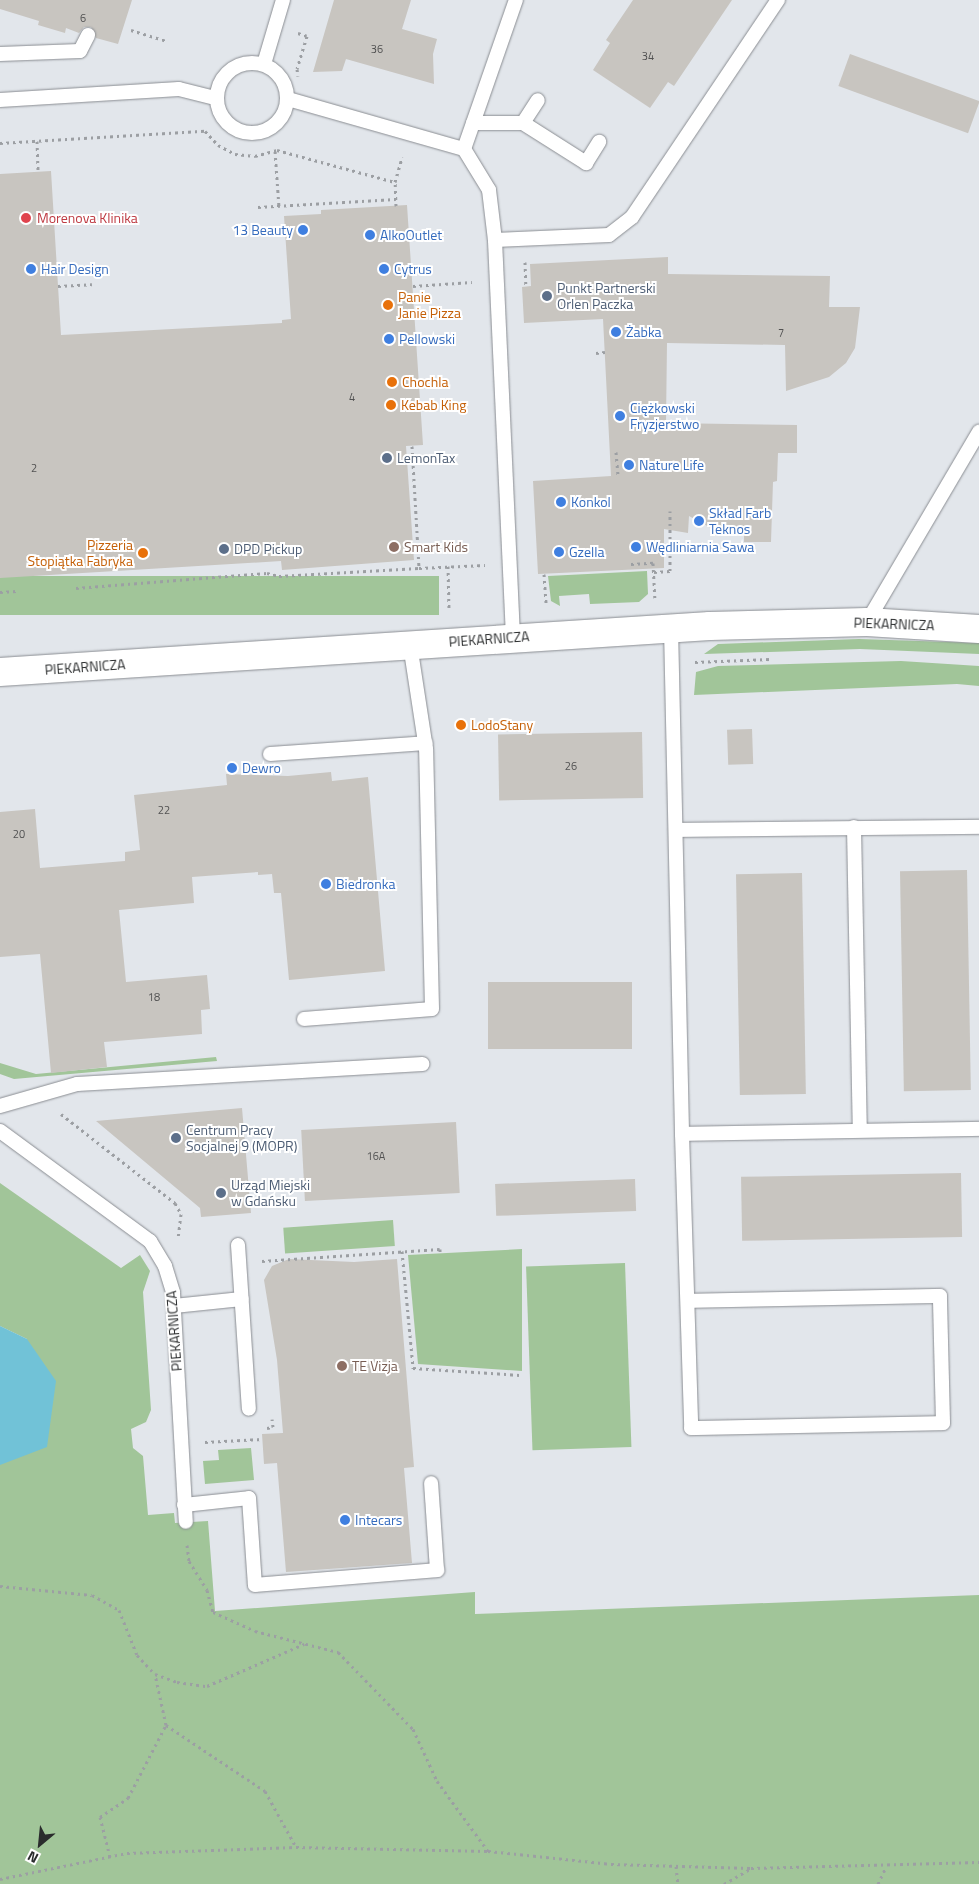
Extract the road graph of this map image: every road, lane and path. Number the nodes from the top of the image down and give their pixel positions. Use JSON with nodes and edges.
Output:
{"nodes":[{"id":1,"x":283,"y":0,"type":"edge"},
{"id":2,"x":516,"y":0,"type":"edge"},
{"id":3,"x":778,"y":0,"type":"edge"},
{"id":4,"x":275,"y":26,"type":"junction"},
{"id":5,"x":131,"y":30,"type":"dead end"},
{"id":6,"x":88,"y":35,"type":"dead end"},
{"id":7,"x":166,"y":41,"type":"dead end"},
{"id":8,"x":0,"y":54,"type":"edge"},
{"id":9,"x":264,"y":64,"type":"junction"},
{"id":10,"x":300,"y":82,"type":"dead end"},
{"id":11,"x":216,"y":98,"type":"junction"},
{"id":12,"x":288,"y":99,"type":"junction"},
{"id":13,"x":0,"y":100,"type":"edge"},
{"id":14,"x":538,"y":100,"type":"dead end"},
{"id":15,"x":473,"y":123,"type":"junction"},
{"id":16,"x":523,"y":123,"type":"junction"},
{"id":17,"x":408,"y":134,"type":"junction"},
{"id":18,"x":37,"y":141,"type":"junction"},
{"id":19,"x":599,"y":142,"type":"dead end"},
{"id":20,"x":0,"y":143,"type":"edge"},
{"id":21,"x":464,"y":149,"type":"junction"},
{"id":22,"x":275,"y":151,"type":"junction"},
{"id":23,"x":38,"y":172,"type":"dead end"},
{"id":24,"x":396,"y":182,"type":"junction"},
{"id":25,"x":396,"y":199,"type":"junction"},
{"id":26,"x":278,"y":206,"type":"junction"},
{"id":27,"x":396,"y":206,"type":"dead end"},
{"id":28,"x":258,"y":208,"type":"dead end"},
{"id":29,"x":89,"y":220,"type":"dead end"},
{"id":30,"x":54,"y":222,"type":"dead end"},
{"id":31,"x":495,"y":240,"type":"junction"},
{"id":32,"x":524,"y":257,"type":"dead end"},
{"id":33,"x":526,"y":279,"type":"junction"},
{"id":34,"x":497,"y":281,"type":"junction"},
{"id":35,"x":92,"y":284,"type":"dead end"},
{"id":36,"x":58,"y":286,"type":"dead end"},
{"id":37,"x":413,"y":286,"type":"dead end"},
{"id":38,"x":526,"y":286,"type":"dead end"},
{"id":39,"x":604,"y":352,"type":"dead end"},
{"id":40,"x":596,"y":353,"type":"dead end"},
{"id":41,"x":979,"y":432,"type":"edge"},
{"id":42,"x":412,"y":446,"type":"dead end"},
{"id":43,"x":616,"y":452,"type":"dead end"},
{"id":44,"x":618,"y":476,"type":"dead end"},
{"id":45,"x":670,"y":511,"type":"dead end"},
{"id":46,"x":510,"y":564,"type":"junction"},
{"id":47,"x":631,"y":564,"type":"dead end"},
{"id":48,"x":448,"y":566,"type":"junction"},
{"id":49,"x":419,"y":568,"type":"junction"},
{"id":50,"x":654,"y":572,"type":"junction"},
{"id":51,"x":544,"y":574,"type":"dead end"},
{"id":52,"x":76,"y":588,"type":"dead end"},
{"id":53,"x":17,"y":591,"type":"dead end"},
{"id":54,"x":0,"y":592,"type":"edge"},
{"id":55,"x":655,"y":605,"type":"dead end"},
{"id":56,"x":546,"y":611,"type":"dead end"},
{"id":57,"x":449,"y":620,"type":"dead end"},
{"id":58,"x":867,"y":622,"type":"junction"},
{"id":59,"x":671,"y":628,"type":"junction"},
{"id":60,"x":979,"y":629,"type":"edge"},
{"id":61,"x":513,"y":637,"type":"junction"},
{"id":62,"x":410,"y":644,"type":"junction"},
{"id":63,"x":0,"y":672,"type":"edge"},
{"id":64,"x":426,"y":743,"type":"junction"},
{"id":65,"x":270,"y":754,"type":"dead end"},
{"id":66,"x":854,"y":827,"type":"junction"},
{"id":67,"x":979,"y":827,"type":"edge"},
{"id":68,"x":676,"y":830,"type":"junction"},
{"id":69,"x":304,"y":1019,"type":"dead end"},
{"id":70,"x":422,"y":1064,"type":"dead end"},
{"id":71,"x":0,"y":1106,"type":"edge"},
{"id":72,"x":979,"y":1129,"type":"edge"},
{"id":73,"x":860,"y":1130,"type":"junction"},
{"id":74,"x":0,"y":1131,"type":"edge"},
{"id":75,"x":682,"y":1134,"type":"junction"},
{"id":76,"x":238,"y":1245,"type":"dead end"},
{"id":77,"x":402,"y":1251,"type":"junction"},
{"id":78,"x":440,"y":1253,"type":"dead end"},
{"id":79,"x":261,"y":1270,"type":"dead end"},
{"id":80,"x":242,"y":1299,"type":"junction"},
{"id":81,"x":688,"y":1301,"type":"junction"},
{"id":82,"x":174,"y":1306,"type":"junction"},
{"id":83,"x":520,"y":1376,"type":"dead end"},
{"id":84,"x":250,"y":1409,"type":"dead end"},
{"id":85,"x":272,"y":1417,"type":"dead end"},
{"id":86,"x":264,"y":1428,"type":"dead end"},
{"id":87,"x":255,"y":1434,"type":"dead end"},
{"id":88,"x":256,"y":1439,"type":"junction"},
{"id":89,"x":262,"y":1439,"type":"dead end"},
{"id":90,"x":202,"y":1442,"type":"dead end"},
{"id":91,"x":431,"y":1483,"type":"dead end"},
{"id":92,"x":184,"y":1505,"type":"junction"},
{"id":93,"x":186,"y":1522,"type":"joint"},
{"id":94,"x":0,"y":1586,"type":"edge"},
{"id":95,"x":304,"y":1644,"type":"junction"},
{"id":96,"x":155,"y":1674,"type":"junction"},
{"id":97,"x":166,"y":1725,"type":"junction"},
{"id":98,"x":296,"y":1847,"type":"junction"},
{"id":99,"x":488,"y":1851,"type":"junction"},
{"id":100,"x":110,"y":1857,"type":"junction"},
{"id":101,"x":979,"y":1862,"type":"edge"},
{"id":102,"x":676,"y":1866,"type":"junction"},
{"id":103,"x":886,"y":1866,"type":"junction"},
{"id":104,"x":751,"y":1868,"type":"junction"},
{"id":105,"x":0,"y":1879,"type":"edge"},
{"id":106,"x":678,"y":1884,"type":"edge"},
{"id":107,"x":724,"y":1884,"type":"edge"},
{"id":108,"x":878,"y":1884,"type":"edge"}],
"edges":[{"from":1,"to":4,"type":"lane"},
{"from":2,"to":15,"type":"lane"},
{"from":3,"to":31,"type":"lane"},
{"from":4,"to":9,"type":"lane"},
{"from":4,"to":10,"type":"path"},
{"from":5,"to":7,"type":"path"},
{"from":6,"to":8,"type":"lane"},
{"from":9,"to":11,"type":"lane"},
{"from":9,"to":12,"type":"lane"},
{"from":11,"to":12,"type":"lane"},
{"from":11,"to":13,"type":"lane"},
{"from":12,"to":17,"type":"lane"},
{"from":14,"to":16,"type":"lane"},
{"from":15,"to":16,"type":"lane"},
{"from":15,"to":21,"type":"lane"},
{"from":16,"to":19,"type":"lane"},
{"from":17,"to":21,"type":"lane"},
{"from":17,"to":24,"type":"path"},
{"from":18,"to":20,"type":"path"},
{"from":18,"to":22,"type":"path"},
{"from":18,"to":23,"type":"path"},
{"from":21,"to":31,"type":"lane"},
{"from":22,"to":24,"type":"path"},
{"from":22,"to":26,"type":"path"},
{"from":24,"to":25,"type":"path"},
{"from":25,"to":26,"type":"path"},
{"from":25,"to":27,"type":"path"},
{"from":26,"to":28,"type":"path"},
{"from":29,"to":30,"type":"path"},
{"from":31,"to":34,"type":"lane"},
{"from":32,"to":33,"type":"path"},
{"from":33,"to":34,"type":"path"},
{"from":33,"to":38,"type":"path"},
{"from":34,"to":37,"type":"path"},
{"from":34,"to":46,"type":"lane"},
{"from":35,"to":36,"type":"path"},
{"from":39,"to":40,"type":"path"},
{"from":41,"to":58,"type":"lane"},
{"from":42,"to":49,"type":"path"},
{"from":43,"to":44,"type":"path"},
{"from":45,"to":50,"type":"path"},
{"from":46,"to":48,"type":"path"},
{"from":46,"to":61,"type":"lane"},
{"from":47,"to":50,"type":"path"},
{"from":48,"to":49,"type":"path"},
{"from":48,"to":57,"type":"path"},
{"from":49,"to":52,"type":"path"},
{"from":50,"to":55,"type":"path"},
{"from":51,"to":56,"type":"path"},
{"from":53,"to":54,"type":"path"},
{"from":58,"to":59,"type":"street","name":"PIEKARNICZA"},
{"from":58,"to":60,"type":"street","name":"PIEKARNICZA"},
{"from":59,"to":61,"type":"street","name":"PIEKARNICZA"},
{"from":59,"to":68,"type":"lane"},
{"from":61,"to":62,"type":"street","name":"PIEKARNICZA"},
{"from":62,"to":63,"type":"street","name":"PIEKARNICZA"},
{"from":62,"to":64,"type":"lane"},
{"from":64,"to":65,"type":"lane"},
{"from":64,"to":69,"type":"lane"},
{"from":66,"to":67,"type":"lane"},
{"from":66,"to":68,"type":"lane"},
{"from":66,"to":73,"type":"lane"},
{"from":68,"to":75,"type":"lane"},
{"from":70,"to":71,"type":"lane"},
{"from":72,"to":73,"type":"lane"},
{"from":73,"to":75,"type":"lane"},
{"from":74,"to":82,"type":"lane","name":"PIEKARNICZA"},
{"from":75,"to":81,"type":"lane"},
{"from":76,"to":80,"type":"lane"},
{"from":77,"to":78,"type":"path"},
{"from":77,"to":79,"type":"path"},
{"from":77,"to":83,"type":"path"},
{"from":80,"to":82,"type":"lane"},
{"from":80,"to":84,"type":"lane"},
{"from":81,"to":81,"type":"lane"},
{"from":82,"to":92,"type":"lane","name":"PIEKARNICZA"},
{"from":85,"to":86,"type":"path"},
{"from":87,"to":88,"type":"path"},
{"from":88,"to":89,"type":"path"},
{"from":88,"to":90,"type":"path"},
{"from":91,"to":92,"type":"lane"},
{"from":92,"to":93,"type":"lane","name":"PIEKARNICZA"},
{"from":93,"to":95,"type":"path"},
{"from":94,"to":96,"type":"path"},
{"from":95,"to":96,"type":"path"},
{"from":95,"to":99,"type":"path"},
{"from":96,"to":97,"type":"path"},
{"from":97,"to":98,"type":"path"},
{"from":97,"to":100,"type":"path"},
{"from":98,"to":99,"type":"path"},
{"from":98,"to":100,"type":"path"},
{"from":99,"to":102,"type":"path"},
{"from":100,"to":105,"type":"path"},
{"from":101,"to":103,"type":"path"},
{"from":102,"to":104,"type":"path"},
{"from":102,"to":106,"type":"path"},
{"from":103,"to":104,"type":"path"},
{"from":103,"to":108,"type":"path"},
{"from":104,"to":107,"type":"path"}]}
